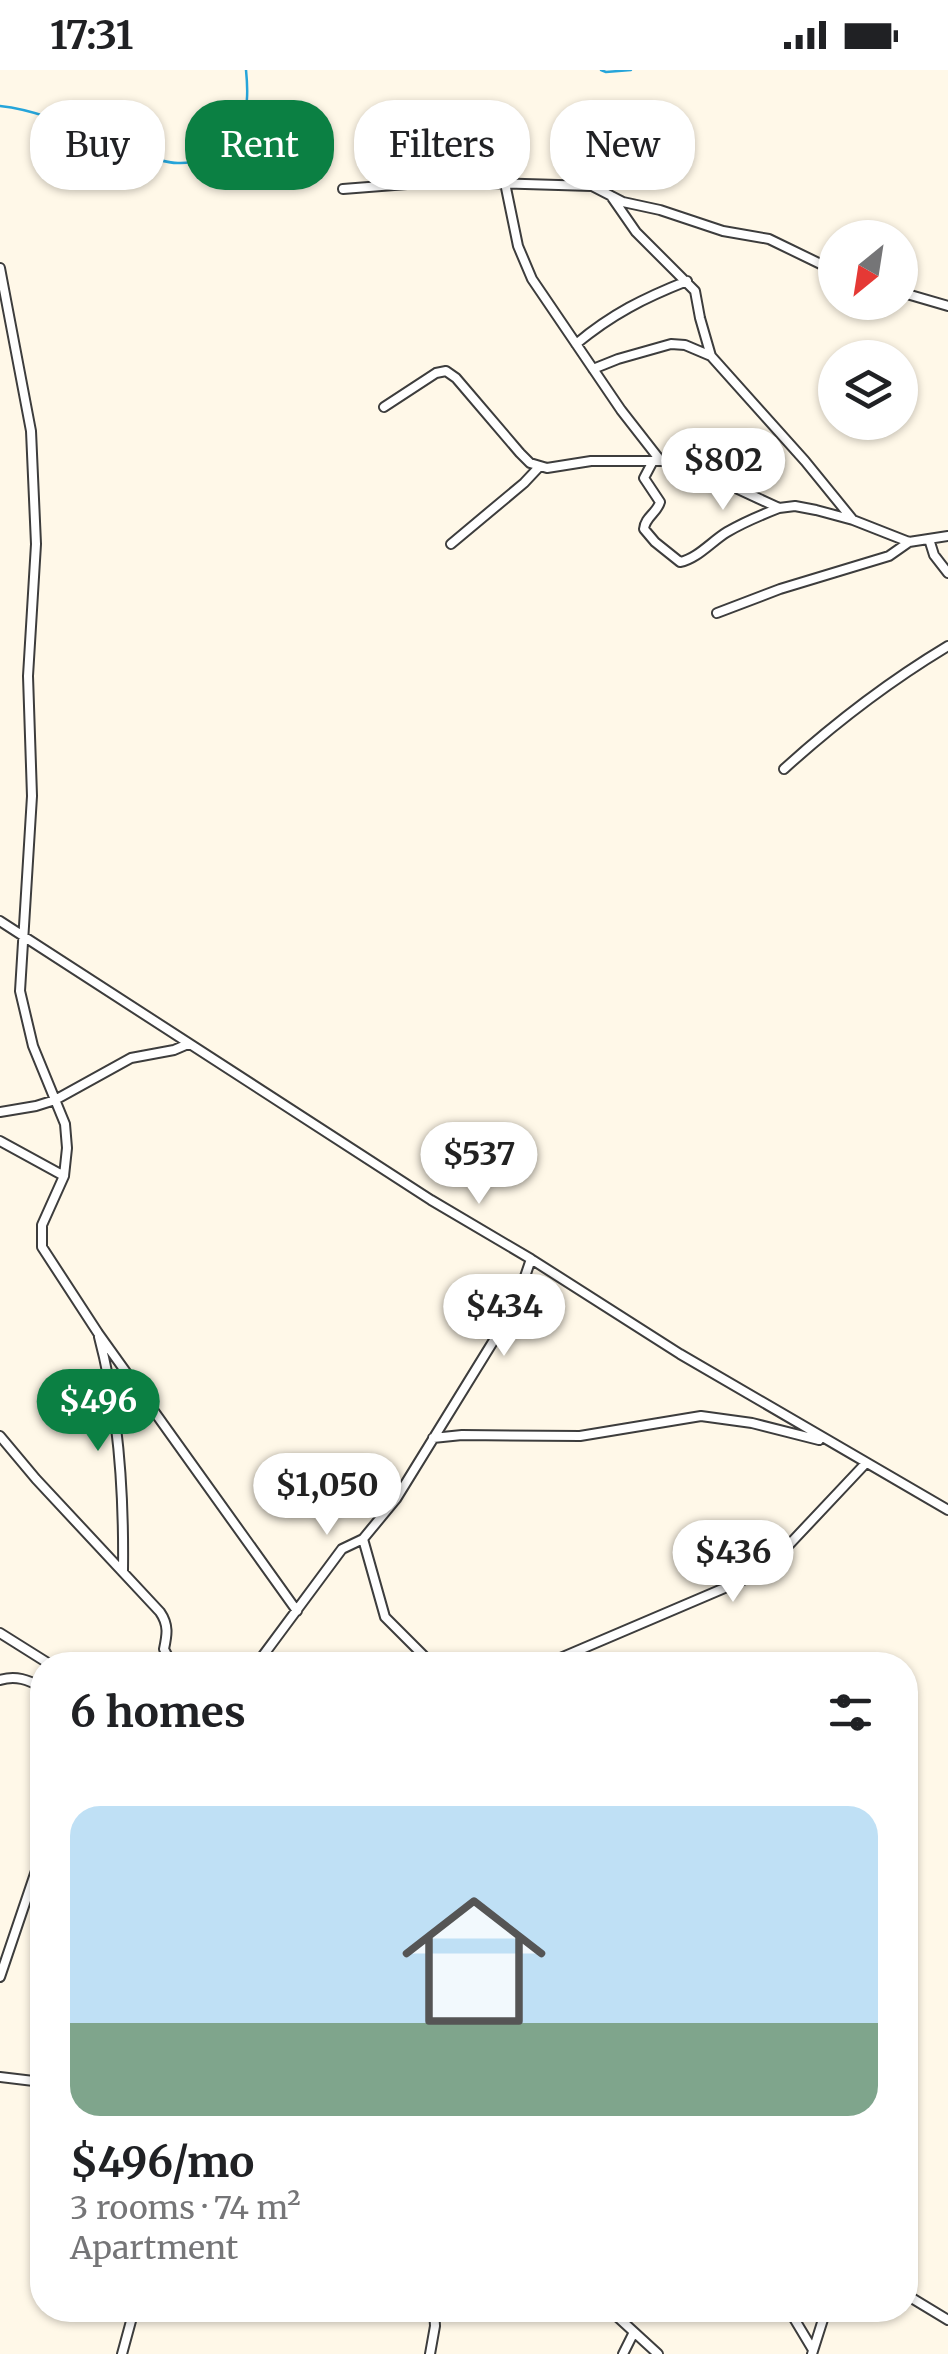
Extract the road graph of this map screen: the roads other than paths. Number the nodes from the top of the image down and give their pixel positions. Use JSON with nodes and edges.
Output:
{"nodes":[{"id":1,"x":530,"y":183,"type":"edge"},
{"id":2,"x":354,"y":188,"type":"edge"},
{"id":3,"x":343,"y":189,"type":"dead end"},
{"id":4,"x":506,"y":190,"type":"edge"},
{"id":5,"x":611,"y":195,"type":"junction"},
{"id":6,"x":818,"y":263,"type":"edge"},
{"id":7,"x":0,"y":268,"type":"edge"},
{"id":8,"x":687,"y":281,"type":"junction"},
{"id":9,"x":918,"y":297,"type":"edge"},
{"id":10,"x":948,"y":306,"type":"edge"},
{"id":11,"x":576,"y":344,"type":"junction"},
{"id":12,"x":712,"y":356,"type":"junction"},
{"id":13,"x":593,"y":369,"type":"junction"},
{"id":14,"x":384,"y":407,"type":"dead end"},
{"id":15,"x":657,"y":460,"type":"junction"},
{"id":16,"x":539,"y":467,"type":"junction"},
{"id":17,"x":779,"y":508,"type":"junction"},
{"id":18,"x":853,"y":520,"type":"junction"},
{"id":19,"x":948,"y":536,"type":"edge"},
{"id":20,"x":929,"y":539,"type":"junction"},
{"id":21,"x":909,"y":542,"type":"junction"},
{"id":22,"x":451,"y":544,"type":"dead end"},
{"id":23,"x":948,"y":573,"type":"edge"},
{"id":24,"x":717,"y":613,"type":"dead end"},
{"id":25,"x":948,"y":646,"type":"edge"},
{"id":26,"x":784,"y":769,"type":"dead end"},
{"id":27,"x":0,"y":922,"type":"edge"},
{"id":28,"x":24,"y":936,"type":"junction"},
{"id":29,"x":188,"y":1044,"type":"junction"},
{"id":30,"x":55,"y":1100,"type":"junction"},
{"id":31,"x":0,"y":1112,"type":"edge"},
{"id":32,"x":0,"y":1141,"type":"edge"},
{"id":33,"x":64,"y":1176,"type":"junction"},
{"id":34,"x":531,"y":1259,"type":"junction"},
{"id":35,"x":98,"y":1332,"type":"junction"},
{"id":36,"x":0,"y":1436,"type":"edge"},
{"id":37,"x":433,"y":1438,"type":"junction"},
{"id":38,"x":834,"y":1444,"type":"junction"},
{"id":39,"x":866,"y":1462,"type":"junction"},
{"id":40,"x":948,"y":1510,"type":"edge"},
{"id":41,"x":362,"y":1539,"type":"junction"},
{"id":42,"x":124,"y":1572,"type":"junction"},
{"id":43,"x":296,"y":1611,"type":"junction"},
{"id":44,"x":0,"y":1633,"type":"edge"},
{"id":45,"x":30,"y":1652,"type":"edge"},
{"id":46,"x":166,"y":1652,"type":"edge"},
{"id":47,"x":266,"y":1652,"type":"edge"},
{"id":48,"x":420,"y":1652,"type":"edge"},
{"id":49,"x":574,"y":1652,"type":"edge"},
{"id":50,"x":0,"y":1680,"type":"edge"},
{"id":51,"x":30,"y":1682,"type":"edge"},
{"id":52,"x":30,"y":1888,"type":"edge"},
{"id":53,"x":0,"y":1977,"type":"edge"},
{"id":54,"x":0,"y":2076,"type":"edge"},
{"id":55,"x":30,"y":2080,"type":"edge"},
{"id":56,"x":918,"y":2302,"type":"edge"},
{"id":57,"x":948,"y":2320,"type":"edge"},
{"id":58,"x":131,"y":2322,"type":"edge"},
{"id":59,"x":436,"y":2322,"type":"edge"},
{"id":60,"x":623,"y":2322,"type":"edge"},
{"id":61,"x":796,"y":2322,"type":"edge"},
{"id":62,"x":822,"y":2322,"type":"edge"},
{"id":63,"x":634,"y":2332,"type":"junction"},
{"id":64,"x":812,"y":2352,"type":"edge"},
{"id":65,"x":122,"y":2354,"type":"edge"},
{"id":66,"x":430,"y":2354,"type":"edge"},
{"id":67,"x":623,"y":2354,"type":"edge"},
{"id":68,"x":658,"y":2354,"type":"edge"}],
"edges":[{"from":1,"to":5,"type":"street"},
{"from":2,"to":3,"type":"street"},
{"from":4,"to":11,"type":"street"},
{"from":5,"to":6,"type":"street"},
{"from":5,"to":8,"type":"street"},
{"from":7,"to":28,"type":"street"},
{"from":8,"to":11,"type":"street"},
{"from":8,"to":12,"type":"street"},
{"from":9,"to":10,"type":"street"},
{"from":11,"to":13,"type":"street"},
{"from":12,"to":13,"type":"street"},
{"from":12,"to":18,"type":"street"},
{"from":13,"to":15,"type":"street"},
{"from":14,"to":16,"type":"street"},
{"from":15,"to":16,"type":"street"},
{"from":15,"to":17,"type":"street"},
{"from":15,"to":17,"type":"street"},
{"from":16,"to":22,"type":"street"},
{"from":17,"to":18,"type":"street"},
{"from":18,"to":21,"type":"street"},
{"from":19,"to":20,"type":"street"},
{"from":20,"to":21,"type":"street"},
{"from":20,"to":23,"type":"street"},
{"from":21,"to":24,"type":"street"},
{"from":25,"to":26,"type":"street"},
{"from":27,"to":28,"type":"street"},
{"from":28,"to":29,"type":"street"},
{"from":28,"to":30,"type":"street"},
{"from":29,"to":30,"type":"street"},
{"from":29,"to":34,"type":"street"},
{"from":30,"to":31,"type":"street"},
{"from":30,"to":33,"type":"street"},
{"from":32,"to":33,"type":"street"},
{"from":33,"to":35,"type":"street"},
{"from":34,"to":37,"type":"street"},
{"from":34,"to":38,"type":"street"},
{"from":35,"to":42,"type":"street"},
{"from":35,"to":43,"type":"street"},
{"from":36,"to":42,"type":"street"},
{"from":37,"to":38,"type":"street"},
{"from":37,"to":41,"type":"street"},
{"from":38,"to":39,"type":"street"},
{"from":39,"to":40,"type":"street"},
{"from":39,"to":49,"type":"street"},
{"from":41,"to":43,"type":"street"},
{"from":41,"to":48,"type":"street"},
{"from":42,"to":46,"type":"street"},
{"from":43,"to":47,"type":"street"},
{"from":44,"to":45,"type":"street"},
{"from":50,"to":51,"type":"street"},
{"from":52,"to":53,"type":"street"},
{"from":54,"to":55,"type":"street"},
{"from":56,"to":57,"type":"street"},
{"from":58,"to":65,"type":"street"},
{"from":59,"to":66,"type":"street"},
{"from":60,"to":63,"type":"street"},
{"from":61,"to":64,"type":"street"},
{"from":62,"to":64,"type":"street"},
{"from":63,"to":67,"type":"street"},
{"from":63,"to":68,"type":"street"}]}
